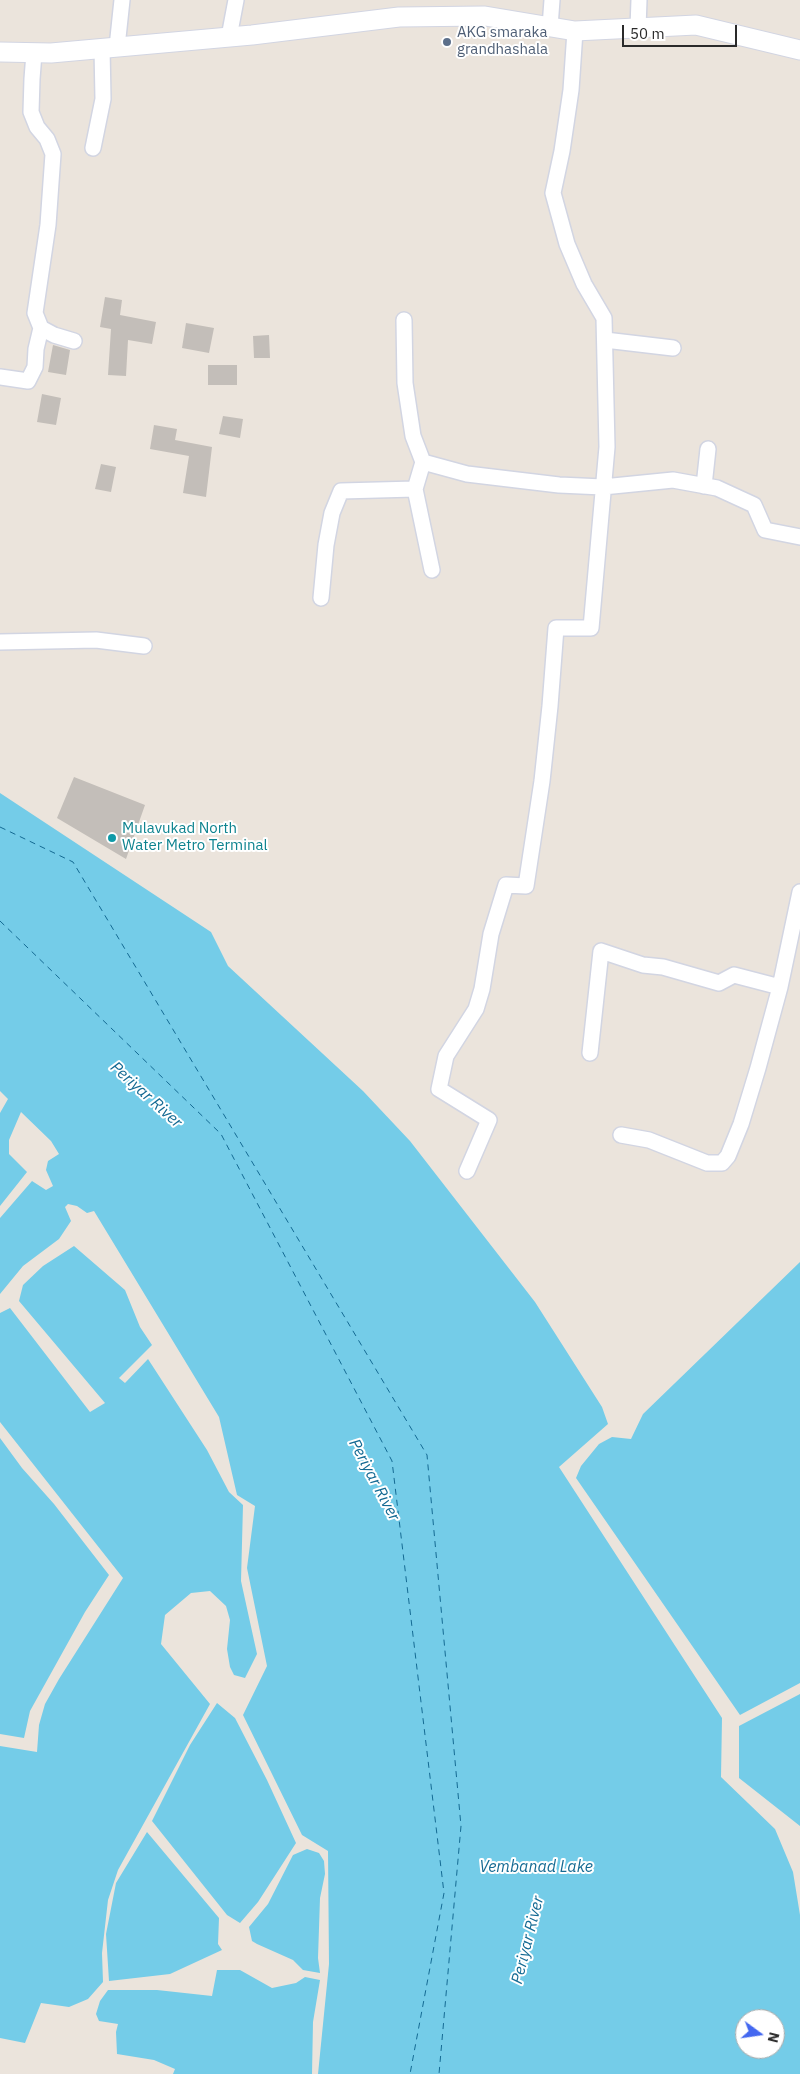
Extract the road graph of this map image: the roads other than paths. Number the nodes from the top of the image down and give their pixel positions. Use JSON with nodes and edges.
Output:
{"nodes":[{"id":1,"x":122,"y":0,"type":"edge"},
{"id":2,"x":236,"y":0,"type":"edge"},
{"id":3,"x":552,"y":0,"type":"edge"},
{"id":4,"x":639,"y":0,"type":"edge"},
{"id":5,"x":550,"y":27,"type":"junction"},
{"id":6,"x":638,"y":28,"type":"junction"},
{"id":7,"x":575,"y":31,"type":"junction"},
{"id":8,"x":229,"y":37,"type":"junction"},
{"id":9,"x":110,"y":48,"type":"junction"},
{"id":10,"x":800,"y":50,"type":"edge"},
{"id":11,"x":0,"y":52,"type":"edge"},
{"id":12,"x":34,"y":53,"type":"junction"},
{"id":13,"x":93,"y":148,"type":"dead end"},
{"id":14,"x":404,"y":320,"type":"dead end"},
{"id":15,"x":41,"y":328,"type":"junction"},
{"id":16,"x":606,"y":340,"type":"junction"},
{"id":17,"x":74,"y":341,"type":"dead end"},
{"id":18,"x":673,"y":348,"type":"dead end"},
{"id":19,"x":0,"y":377,"type":"edge"},
{"id":20,"x":708,"y":449,"type":"dead end"},
{"id":21,"x":423,"y":462,"type":"junction"},
{"id":22,"x":704,"y":486,"type":"junction"},
{"id":23,"x":603,"y":487,"type":"junction"},
{"id":24,"x":415,"y":489,"type":"junction"},
{"id":25,"x":800,"y":537,"type":"edge"},
{"id":26,"x":432,"y":570,"type":"dead end"},
{"id":27,"x":321,"y":598,"type":"dead end"},
{"id":28,"x":0,"y":642,"type":"edge"},
{"id":29,"x":144,"y":646,"type":"dead end"},
{"id":30,"x":800,"y":892,"type":"edge"},
{"id":31,"x":780,"y":987,"type":"junction"},
{"id":32,"x":590,"y":1053,"type":"dead end"},
{"id":33,"x":621,"y":1135,"type":"dead end"},
{"id":34,"x":467,"y":1171,"type":"dead end"}],
"edges":[{"from":1,"to":9,"type":"street"},
{"from":2,"to":8,"type":"street"},
{"from":3,"to":5,"type":"street"},
{"from":4,"to":6,"type":"street"},
{"from":5,"to":7,"type":"street"},
{"from":5,"to":8,"type":"street"},
{"from":6,"to":7,"type":"street"},
{"from":6,"to":10,"type":"street"},
{"from":7,"to":16,"type":"street"},
{"from":8,"to":9,"type":"street"},
{"from":9,"to":12,"type":"street"},
{"from":9,"to":13,"type":"street"},
{"from":11,"to":12,"type":"street"},
{"from":12,"to":15,"type":"street"},
{"from":14,"to":21,"type":"street"},
{"from":15,"to":17,"type":"street"},
{"from":15,"to":19,"type":"street"},
{"from":16,"to":18,"type":"street"},
{"from":16,"to":23,"type":"street"},
{"from":20,"to":22,"type":"street"},
{"from":21,"to":23,"type":"street"},
{"from":21,"to":24,"type":"street"},
{"from":22,"to":23,"type":"street"},
{"from":22,"to":25,"type":"street"},
{"from":23,"to":34,"type":"street"},
{"from":24,"to":26,"type":"street"},
{"from":24,"to":27,"type":"street"},
{"from":28,"to":29,"type":"street"},
{"from":30,"to":31,"type":"street"},
{"from":31,"to":32,"type":"street"},
{"from":31,"to":33,"type":"street"}]}
